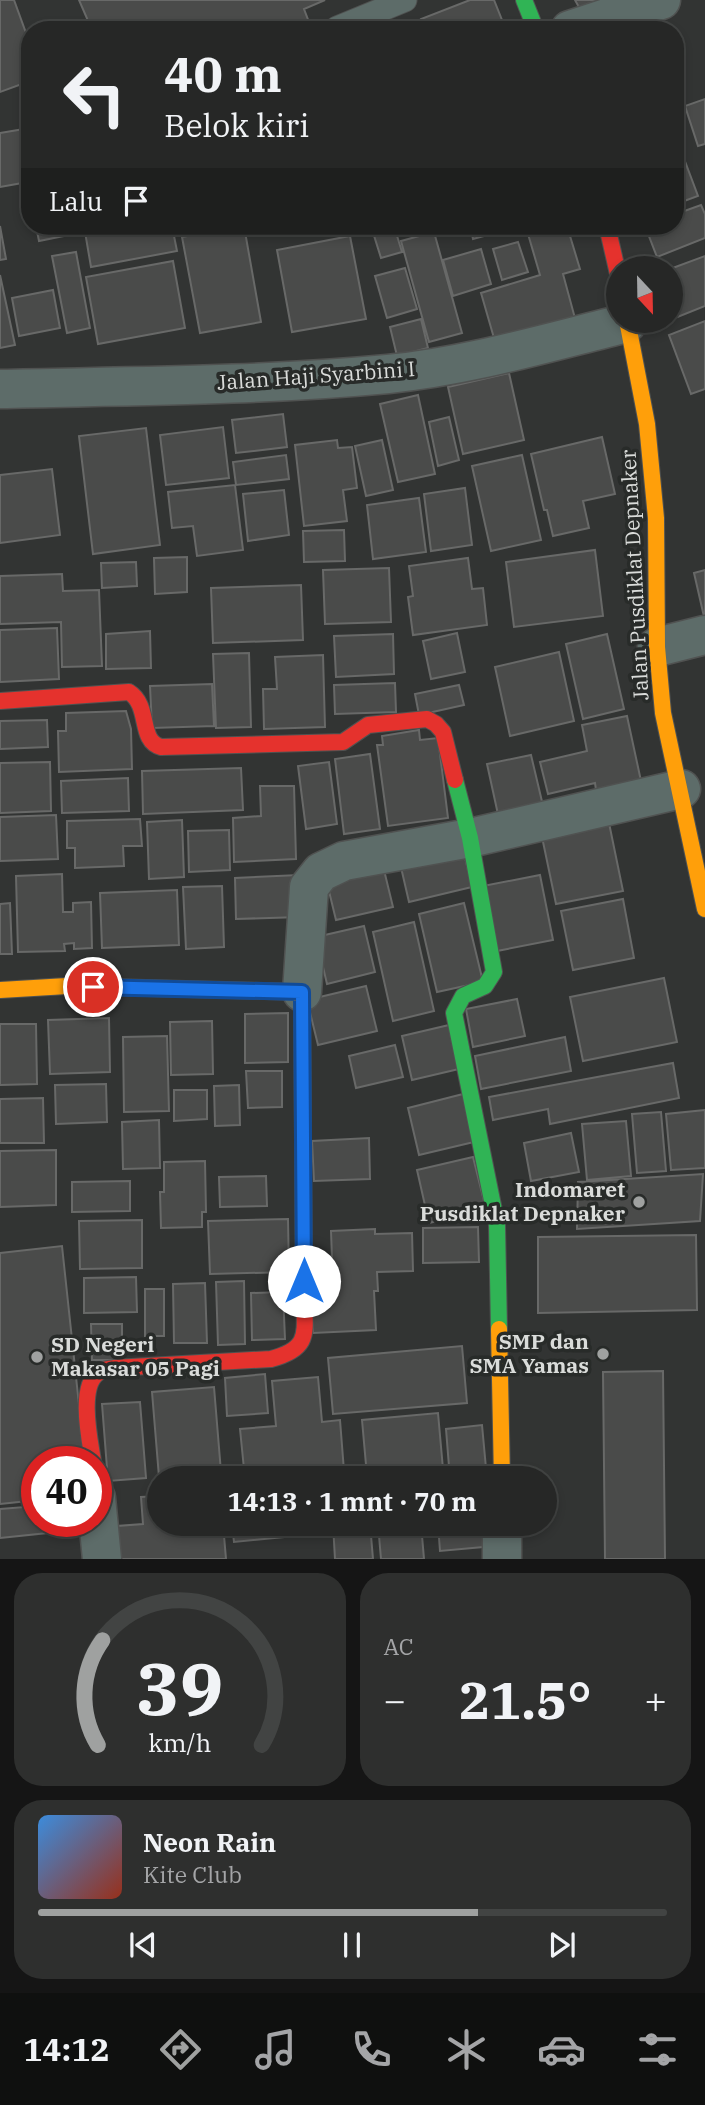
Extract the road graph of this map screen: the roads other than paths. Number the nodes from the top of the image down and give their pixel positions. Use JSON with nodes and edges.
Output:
{"nodes":[{"id":1,"x":405,"y":0,"type":"edge"},
{"id":2,"x":524,"y":0,"type":"edge"},
{"id":3,"x":661,"y":0,"type":"edge"},
{"id":4,"x":354,"y":21,"type":"edge"},
{"id":5,"x":532,"y":21,"type":"edge"},
{"id":6,"x":597,"y":21,"type":"edge"},
{"id":7,"x":609,"y":235,"type":"edge"},
{"id":8,"x":614,"y":256,"type":"edge"},
{"id":9,"x":606,"y":327,"type":"edge"},
{"id":10,"x":629,"y":333,"type":"edge"},
{"id":11,"x":0,"y":389,"type":"edge"},
{"id":12,"x":705,"y":635,"type":"edge"},
{"id":13,"x":657,"y":647,"type":"junction"},
{"id":14,"x":0,"y":701,"type":"edge"},
{"id":15,"x":681,"y":789,"type":"junction"},
{"id":16,"x":470,"y":838,"type":"junction"},
{"id":17,"x":705,"y":909,"type":"edge"},
{"id":18,"x":0,"y":990,"type":"edge"},
{"id":19,"x":302,"y":992,"type":"junction"},
{"id":20,"x":92,"y":1446,"type":"edge"},
{"id":21,"x":502,"y":1466,"type":"edge"},
{"id":22,"x":502,"y":1536,"type":"edge"},
{"id":23,"x":100,"y":1537,"type":"edge"},
{"id":24,"x":102,"y":1559,"type":"edge"},
{"id":25,"x":502,"y":1559,"type":"edge"}],
"edges":[{"from":1,"to":4,"type":"lane"},
{"from":2,"to":5,"type":"street"},
{"from":3,"to":6,"type":"street"},
{"from":7,"to":8,"type":"street"},
{"from":9,"to":11,"type":"street","name":"Jalan Haji Syarbini I"},
{"from":10,"to":13,"type":"street","name":"Jalan Pusdiklat Depnaker"},
{"from":12,"to":13,"type":"street"},
{"from":13,"to":15,"type":"street","name":"Jalan Pusdiklat Depnaker"},
{"from":14,"to":16,"type":"street"},
{"from":15,"to":16,"type":"street"},
{"from":15,"to":17,"type":"street","name":"Jalan Pusdiklat Depnaker"},
{"from":16,"to":19,"type":"street"},
{"from":16,"to":21,"type":"street"},
{"from":18,"to":19,"type":"street"},
{"from":19,"to":20,"type":"street"},
{"from":22,"to":25,"type":"street"},
{"from":23,"to":24,"type":"street"}]}
